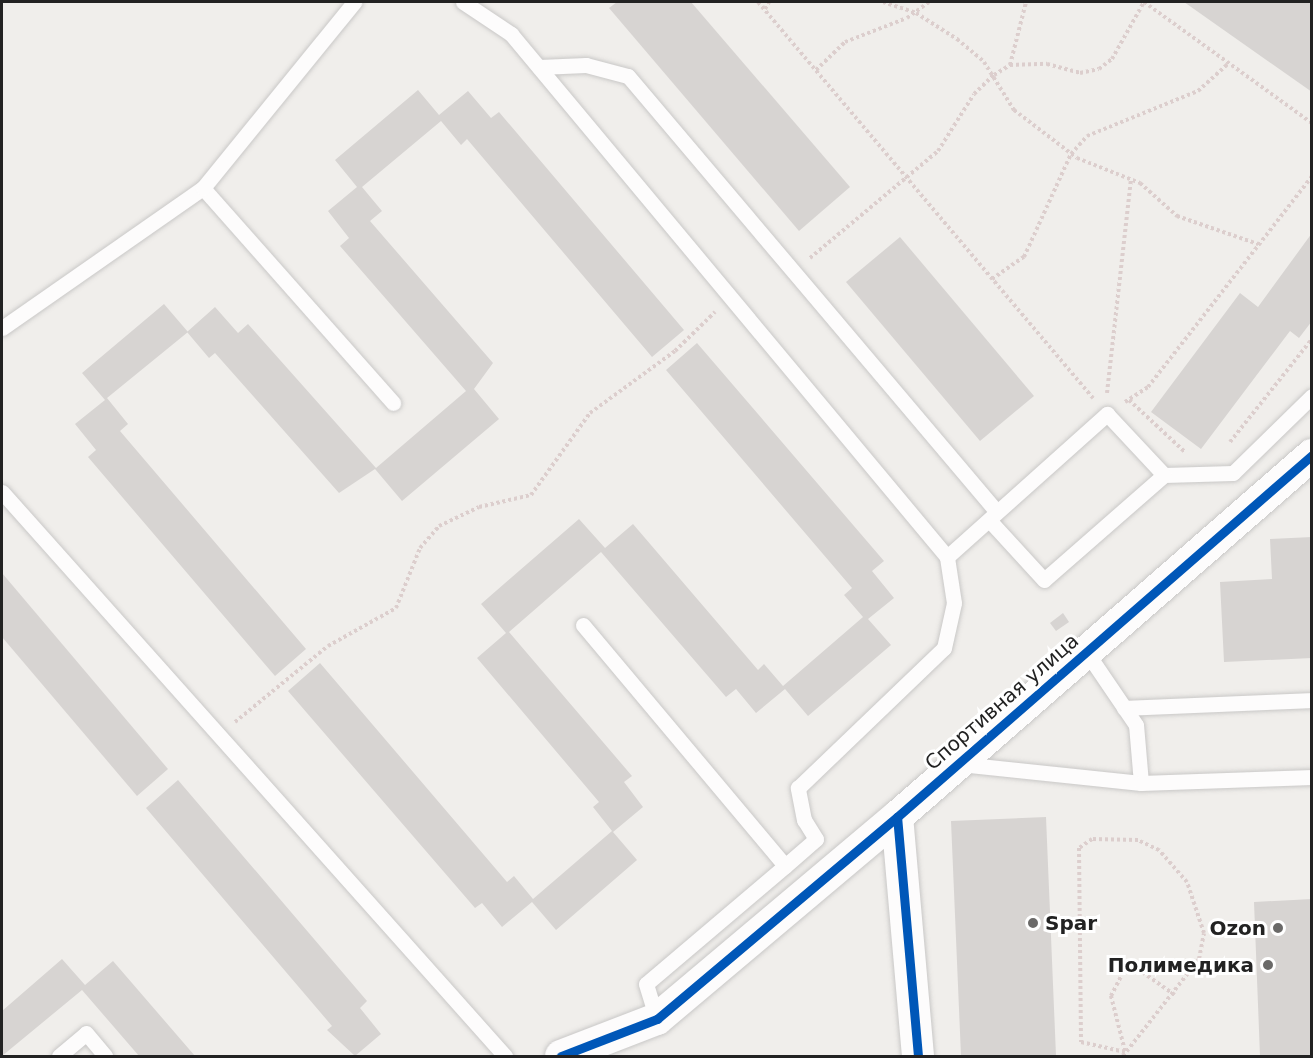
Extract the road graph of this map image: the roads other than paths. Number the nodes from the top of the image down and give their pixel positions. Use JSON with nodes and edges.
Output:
{"nodes":[{"id":1,"x":354,"y":2,"type":"edge"},
{"id":2,"x":464,"y":2,"type":"edge"},
{"id":3,"x":539,"y":67,"type":"junction"},
{"id":4,"x":203,"y":188,"type":"junction"},
{"id":5,"x":2,"y":328,"type":"edge"},
{"id":6,"x":1311,"y":396,"type":"edge"},
{"id":7,"x":393,"y":403,"type":"dead end"},
{"id":8,"x":1311,"y":455,"type":"edge"},
{"id":9,"x":1164,"y":476,"type":"junction"},
{"id":10,"x":2,"y":492,"type":"edge"},
{"id":11,"x":993,"y":516,"type":"junction"},
{"id":12,"x":947,"y":557,"type":"junction"},
{"id":13,"x":583,"y":625,"type":"dead end"},
{"id":14,"x":1087,"y":653,"type":"junction"},
{"id":15,"x":1311,"y":700,"type":"edge"},
{"id":16,"x":1124,"y":708,"type":"junction"},
{"id":17,"x":960,"y":764,"type":"junction"},
{"id":18,"x":1311,"y":777,"type":"edge"},
{"id":19,"x":1141,"y":783,"type":"junction"},
{"id":20,"x":897,"y":816,"type":"junction"},
{"id":21,"x":785,"y":866,"type":"junction"},
{"id":22,"x":657,"y":1019,"type":"junction"},
{"id":23,"x":58,"y":1056,"type":"edge"},
{"id":24,"x":105,"y":1056,"type":"edge"},
{"id":25,"x":504,"y":1056,"type":"edge"},
{"id":26,"x":561,"y":1056,"type":"edge"},
{"id":27,"x":918,"y":1056,"type":"edge"}],
"edges":[{"from":1,"to":4,"type":"lane"},
{"from":2,"to":3,"type":"lane"},
{"from":3,"to":11,"type":"lane"},
{"from":3,"to":12,"type":"lane"},
{"from":4,"to":5,"type":"lane"},
{"from":4,"to":7,"type":"lane"},
{"from":6,"to":9,"type":"lane"},
{"from":8,"to":14,"type":"street","name":"Спортивная улица"},
{"from":9,"to":11,"type":"lane"},
{"from":9,"to":11,"type":"lane"},
{"from":10,"to":25,"type":"lane"},
{"from":11,"to":12,"type":"lane"},
{"from":12,"to":21,"type":"lane"},
{"from":13,"to":21,"type":"lane"},
{"from":14,"to":16,"type":"lane"},
{"from":14,"to":17,"type":"street","name":"Спортивная улица"},
{"from":15,"to":16,"type":"lane"},
{"from":16,"to":19,"type":"lane"},
{"from":17,"to":19,"type":"lane"},
{"from":17,"to":20,"type":"street","name":"Спортивная улица"},
{"from":18,"to":19,"type":"lane"},
{"from":20,"to":22,"type":"street","name":"Спортивная улица"},
{"from":20,"to":27,"type":"street"},
{"from":21,"to":22,"type":"lane"},
{"from":22,"to":26,"type":"street","name":"Спортивная улица"},
{"from":23,"to":24,"type":"lane"}]}
